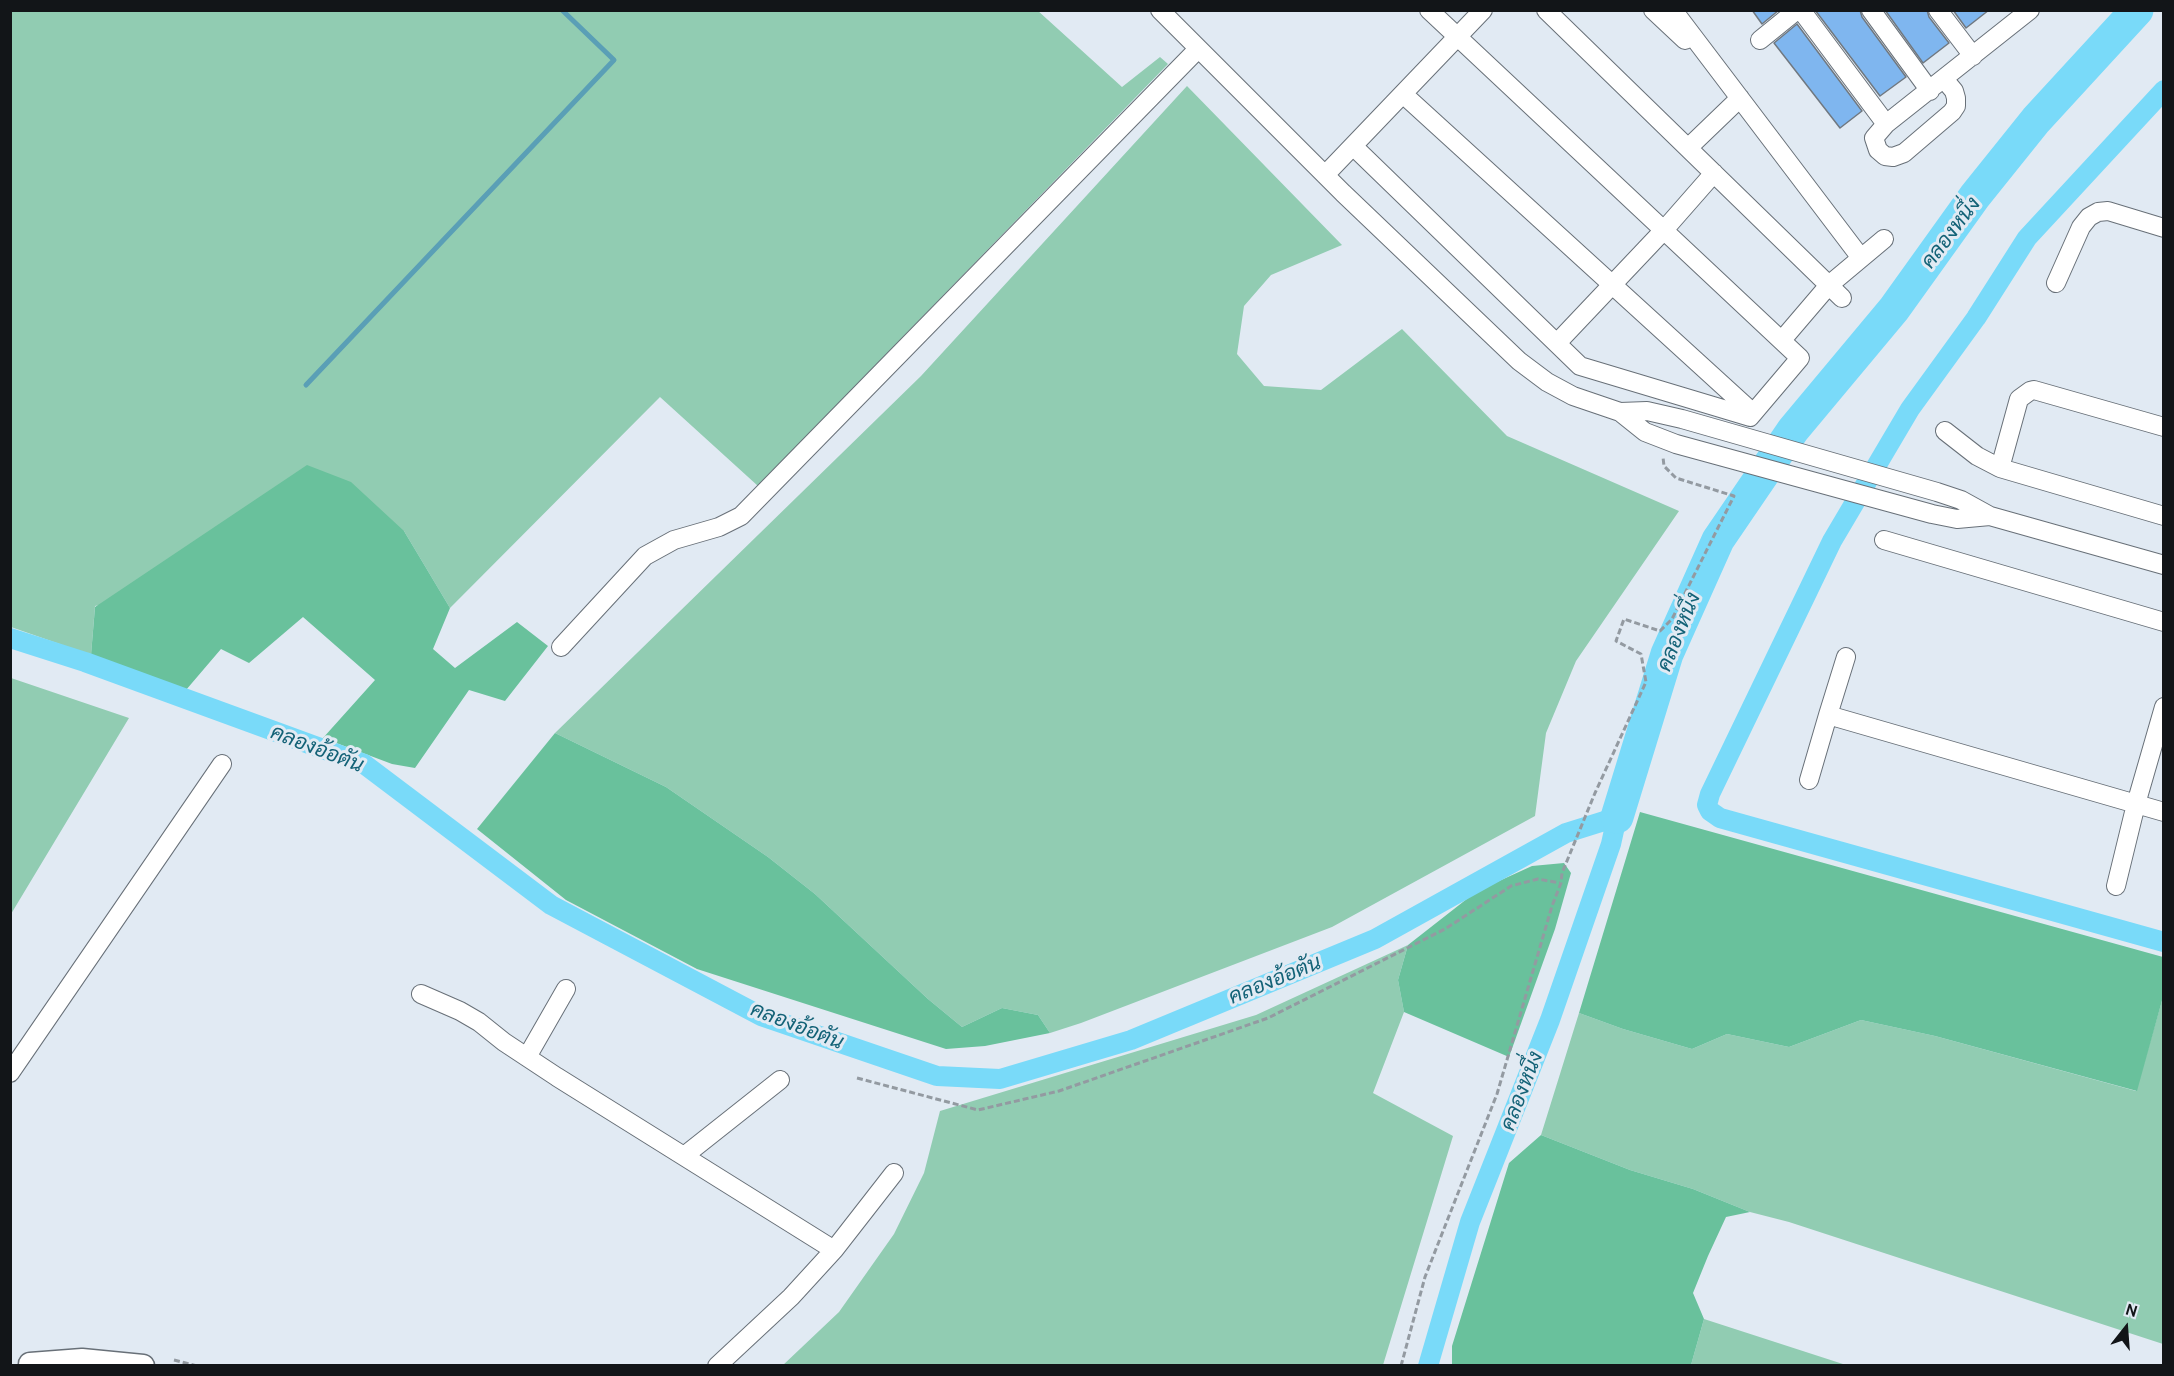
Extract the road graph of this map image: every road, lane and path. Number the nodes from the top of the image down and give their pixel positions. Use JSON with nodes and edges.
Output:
{"nodes":[{"id":1,"x":1429,"y":10,"type":"edge"},
{"id":2,"x":1483,"y":10,"type":"edge"},
{"id":3,"x":1546,"y":10,"type":"edge"},
{"id":4,"x":1653,"y":10,"type":"edge"},
{"id":5,"x":1673,"y":10,"type":"edge"},
{"id":6,"x":1799,"y":10,"type":"edge"},
{"id":7,"x":1871,"y":10,"type":"edge"},
{"id":8,"x":1938,"y":10,"type":"edge"},
{"id":9,"x":1166,"y":12,"type":"edge"},
{"id":10,"x":2018,"y":14,"type":"edge"},
{"id":11,"x":1458,"y":37,"type":"junction"},
{"id":12,"x":1760,"y":40,"type":"dead end"},
{"id":13,"x":1198,"y":49,"type":"junction"},
{"id":14,"x":1973,"y":56,"type":"junction"},
{"id":15,"x":1719,"y":72,"type":"junction"},
{"id":16,"x":1937,"y":85,"type":"junction"},
{"id":17,"x":1403,"y":94,"type":"junction"},
{"id":18,"x":1740,"y":98,"type":"junction"},
{"id":19,"x":1886,"y":124,"type":"junction"},
{"id":20,"x":1353,"y":146,"type":"junction"},
{"id":21,"x":1688,"y":148,"type":"junction"},
{"id":22,"x":1714,"y":173,"type":"junction"},
{"id":23,"x":1325,"y":175,"type":"junction"},
{"id":24,"x":2163,"y":228,"type":"edge"},
{"id":25,"x":1664,"y":230,"type":"junction"},
{"id":26,"x":1884,"y":239,"type":"dead end"},
{"id":27,"x":1862,"y":258,"type":"junction"},
{"id":28,"x":2056,"y":283,"type":"dead end"},
{"id":29,"x":1612,"y":285,"type":"junction"},
{"id":30,"x":1829,"y":285,"type":"junction"},
{"id":31,"x":1842,"y":298,"type":"dead end"},
{"id":32,"x":1782,"y":340,"type":"junction"},
{"id":33,"x":1557,"y":343,"type":"junction"},
{"id":34,"x":1620,"y":412,"type":"junction"},
{"id":35,"x":1754,"y":413,"type":"junction"},
{"id":36,"x":2163,"y":427,"type":"edge"},
{"id":37,"x":1945,"y":431,"type":"dead end"},
{"id":38,"x":1669,"y":441,"type":"junction"},
{"id":39,"x":2000,"y":468,"type":"junction"},
{"id":40,"x":1990,"y":516,"type":"junction"},
{"id":41,"x":2163,"y":516,"type":"edge"},
{"id":42,"x":1884,"y":540,"type":"dead end"},
{"id":43,"x":2163,"y":565,"type":"edge"},
{"id":44,"x":2163,"y":622,"type":"edge"},
{"id":45,"x":561,"y":647,"type":"dead end"},
{"id":46,"x":1846,"y":657,"type":"dead end"},
{"id":47,"x":2163,"y":707,"type":"edge"},
{"id":48,"x":1828,"y":715,"type":"junction"},
{"id":49,"x":222,"y":764,"type":"dead end"},
{"id":50,"x":1809,"y":780,"type":"dead end"},
{"id":51,"x":2136,"y":804,"type":"junction"},
{"id":52,"x":2163,"y":812,"type":"edge"},
{"id":53,"x":1561,"y":883,"type":"junction"},
{"id":54,"x":2116,"y":886,"type":"dead end"},
{"id":55,"x":566,"y":989,"type":"dead end"},
{"id":56,"x":422,"y":994,"type":"dead end"},
{"id":57,"x":527,"y":1057,"type":"junction"},
{"id":58,"x":10,"y":1073,"type":"edge"},
{"id":59,"x":857,"y":1078,"type":"dead end"},
{"id":60,"x":780,"y":1080,"type":"dead end"},
{"id":61,"x":684,"y":1156,"type":"junction"},
{"id":62,"x":894,"y":1173,"type":"dead end"},
{"id":63,"x":834,"y":1250,"type":"junction"},
{"id":64,"x":174,"y":1360,"type":"dead end"},
{"id":65,"x":25,"y":1363,"type":"edge"},
{"id":66,"x":143,"y":1365,"type":"edge"},
{"id":67,"x":197,"y":1365,"type":"edge"},
{"id":68,"x":717,"y":1365,"type":"edge"},
{"id":69,"x":1401,"y":1365,"type":"edge"}],
"edges":[{"from":1,"to":11,"type":"street"},
{"from":2,"to":11,"type":"street"},
{"from":3,"to":21,"type":"street"},
{"from":4,"to":15,"type":"street"},
{"from":5,"to":15,"type":"street"},
{"from":6,"to":12,"type":"street"},
{"from":6,"to":19,"type":"street"},
{"from":7,"to":16,"type":"street"},
{"from":8,"to":14,"type":"street"},
{"from":9,"to":13,"type":"street"},
{"from":10,"to":14,"type":"street"},
{"from":11,"to":17,"type":"street"},
{"from":11,"to":25,"type":"street"},
{"from":13,"to":23,"type":"street"},
{"from":13,"to":45,"type":"street"},
{"from":14,"to":16,"type":"street"},
{"from":15,"to":18,"type":"street"},
{"from":16,"to":19,"type":"street"},
{"from":16,"to":19,"type":"street"},
{"from":17,"to":20,"type":"street"},
{"from":17,"to":29,"type":"street"},
{"from":18,"to":21,"type":"street"},
{"from":18,"to":27,"type":"street"},
{"from":20,"to":23,"type":"street"},
{"from":20,"to":33,"type":"street"},
{"from":21,"to":22,"type":"street"},
{"from":22,"to":25,"type":"street"},
{"from":22,"to":30,"type":"street"},
{"from":23,"to":34,"type":"street"},
{"from":24,"to":28,"type":"street"},
{"from":25,"to":29,"type":"street"},
{"from":25,"to":32,"type":"street"},
{"from":26,"to":27,"type":"street"},
{"from":27,"to":30,"type":"street"},
{"from":29,"to":33,"type":"street"},
{"from":29,"to":35,"type":"street"},
{"from":30,"to":31,"type":"street"},
{"from":30,"to":32,"type":"street"},
{"from":32,"to":35,"type":"street"},
{"from":33,"to":35,"type":"street"},
{"from":34,"to":38,"type":"street"},
{"from":34,"to":40,"type":"street"},
{"from":36,"to":39,"type":"street"},
{"from":37,"to":39,"type":"street"},
{"from":38,"to":40,"type":"street"},
{"from":38,"to":53,"type":"path"},
{"from":39,"to":41,"type":"street"},
{"from":40,"to":43,"type":"street"},
{"from":42,"to":44,"type":"street"},
{"from":46,"to":48,"type":"street"},
{"from":47,"to":51,"type":"street"},
{"from":48,"to":50,"type":"street"},
{"from":48,"to":51,"type":"street"},
{"from":49,"to":58,"type":"street"},
{"from":51,"to":52,"type":"street"},
{"from":51,"to":54,"type":"street"},
{"from":53,"to":59,"type":"path"},
{"from":53,"to":69,"type":"path"},
{"from":55,"to":57,"type":"street"},
{"from":56,"to":57,"type":"street"},
{"from":57,"to":61,"type":"street"},
{"from":60,"to":61,"type":"street"},
{"from":61,"to":63,"type":"street"},
{"from":62,"to":63,"type":"street"},
{"from":63,"to":68,"type":"street"},
{"from":64,"to":67,"type":"path"},
{"from":65,"to":66,"type":"main road"}]}
